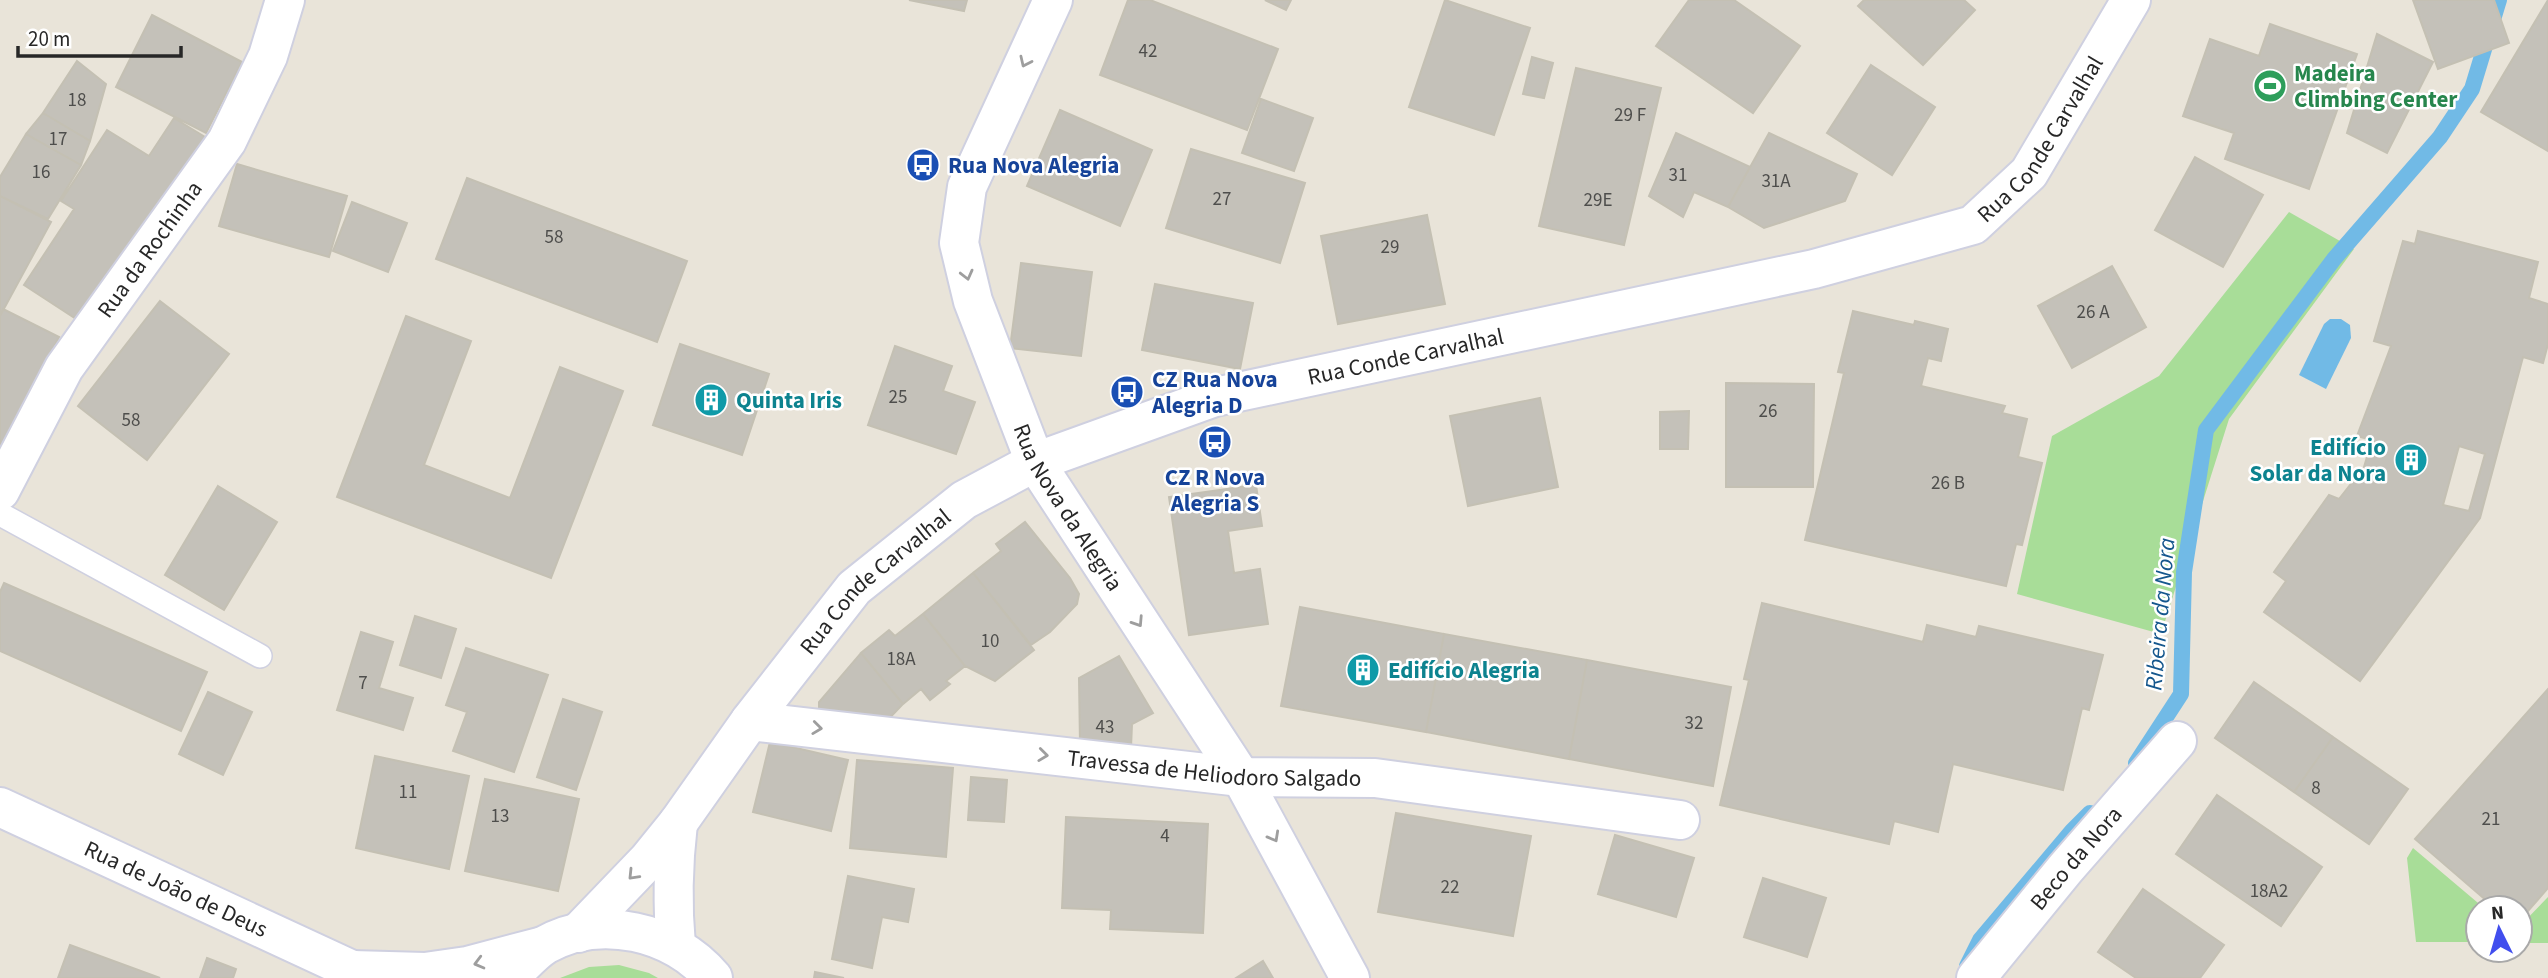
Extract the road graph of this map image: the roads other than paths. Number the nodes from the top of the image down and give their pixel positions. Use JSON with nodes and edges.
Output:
{"nodes":[{"id":1,"x":285,"y":0,"type":"edge"},
{"id":2,"x":1053,"y":0,"type":"edge"},
{"id":3,"x":2131,"y":0,"type":"edge"},
{"id":4,"x":1035,"y":462,"type":"junction"},
{"id":5,"x":0,"y":491,"type":"edge"},
{"id":6,"x":0,"y":514,"type":"edge"},
{"id":7,"x":260,"y":656,"type":"dead end"},
{"id":8,"x":750,"y":721,"type":"junction"},
{"id":9,"x":2176,"y":741,"type":"dead end"},
{"id":10,"x":1241,"y":778,"type":"junction"},
{"id":11,"x":0,"y":807,"type":"edge"},
{"id":12,"x":1679,"y":820,"type":"dead end"},
{"id":13,"x":678,"y":823,"type":"junction"},
{"id":14,"x":561,"y":939,"type":"junction"},
{"id":15,"x":677,"y":946,"type":"junction"},
{"id":16,"x":358,"y":974,"type":"edge"},
{"id":17,"x":509,"y":978,"type":"edge"},
{"id":18,"x":713,"y":978,"type":"edge"},
{"id":19,"x":1350,"y":978,"type":"edge"},
{"id":20,"x":1976,"y":978,"type":"edge"}],
"edges":[{"from":1,"to":5,"type":"street","name":"Rua da Rochinha"},
{"from":2,"to":4,"type":"street","name":"Rua Nova da Alegria","one_way":true},
{"from":3,"to":4,"type":"street","name":"Rua Conde Carvalhal"},
{"from":4,"to":8,"type":"street","name":"Rua Conde Carvalhal"},
{"from":4,"to":10,"type":"street","name":"Rua Nova da Alegria","one_way":true},
{"from":6,"to":7,"type":"lane"},
{"from":8,"to":10,"type":"street","name":"Travessa de Heliodoro Salgado","one_way":true},
{"from":8,"to":13,"type":"street","name":"Rua Conde Carvalhal"},
{"from":9,"to":20,"type":"street","name":"Beco da Nora"},
{"from":10,"to":12,"type":"street","name":"Travessa de Heliodoro Salgado"},
{"from":10,"to":19,"type":"street","name":"Rua Nova da Alegria","one_way":true},
{"from":11,"to":16,"type":"street","name":"Rua de João de Deus"},
{"from":13,"to":14,"type":"street","name":"Rua Conde Carvalhal","one_way":true},
{"from":13,"to":15,"type":"street","name":"Rua Conde Carvalhal"},
{"from":14,"to":15,"type":"street","name":"Rua de João de Deus"},
{"from":14,"to":16,"type":"street","name":"Rua de João de Deus","one_way":true},
{"from":14,"to":17,"type":"street","name":"Rua Conde Carvalhal"},
{"from":15,"to":18,"type":"street","name":"Rua de João de Deus"}]}
